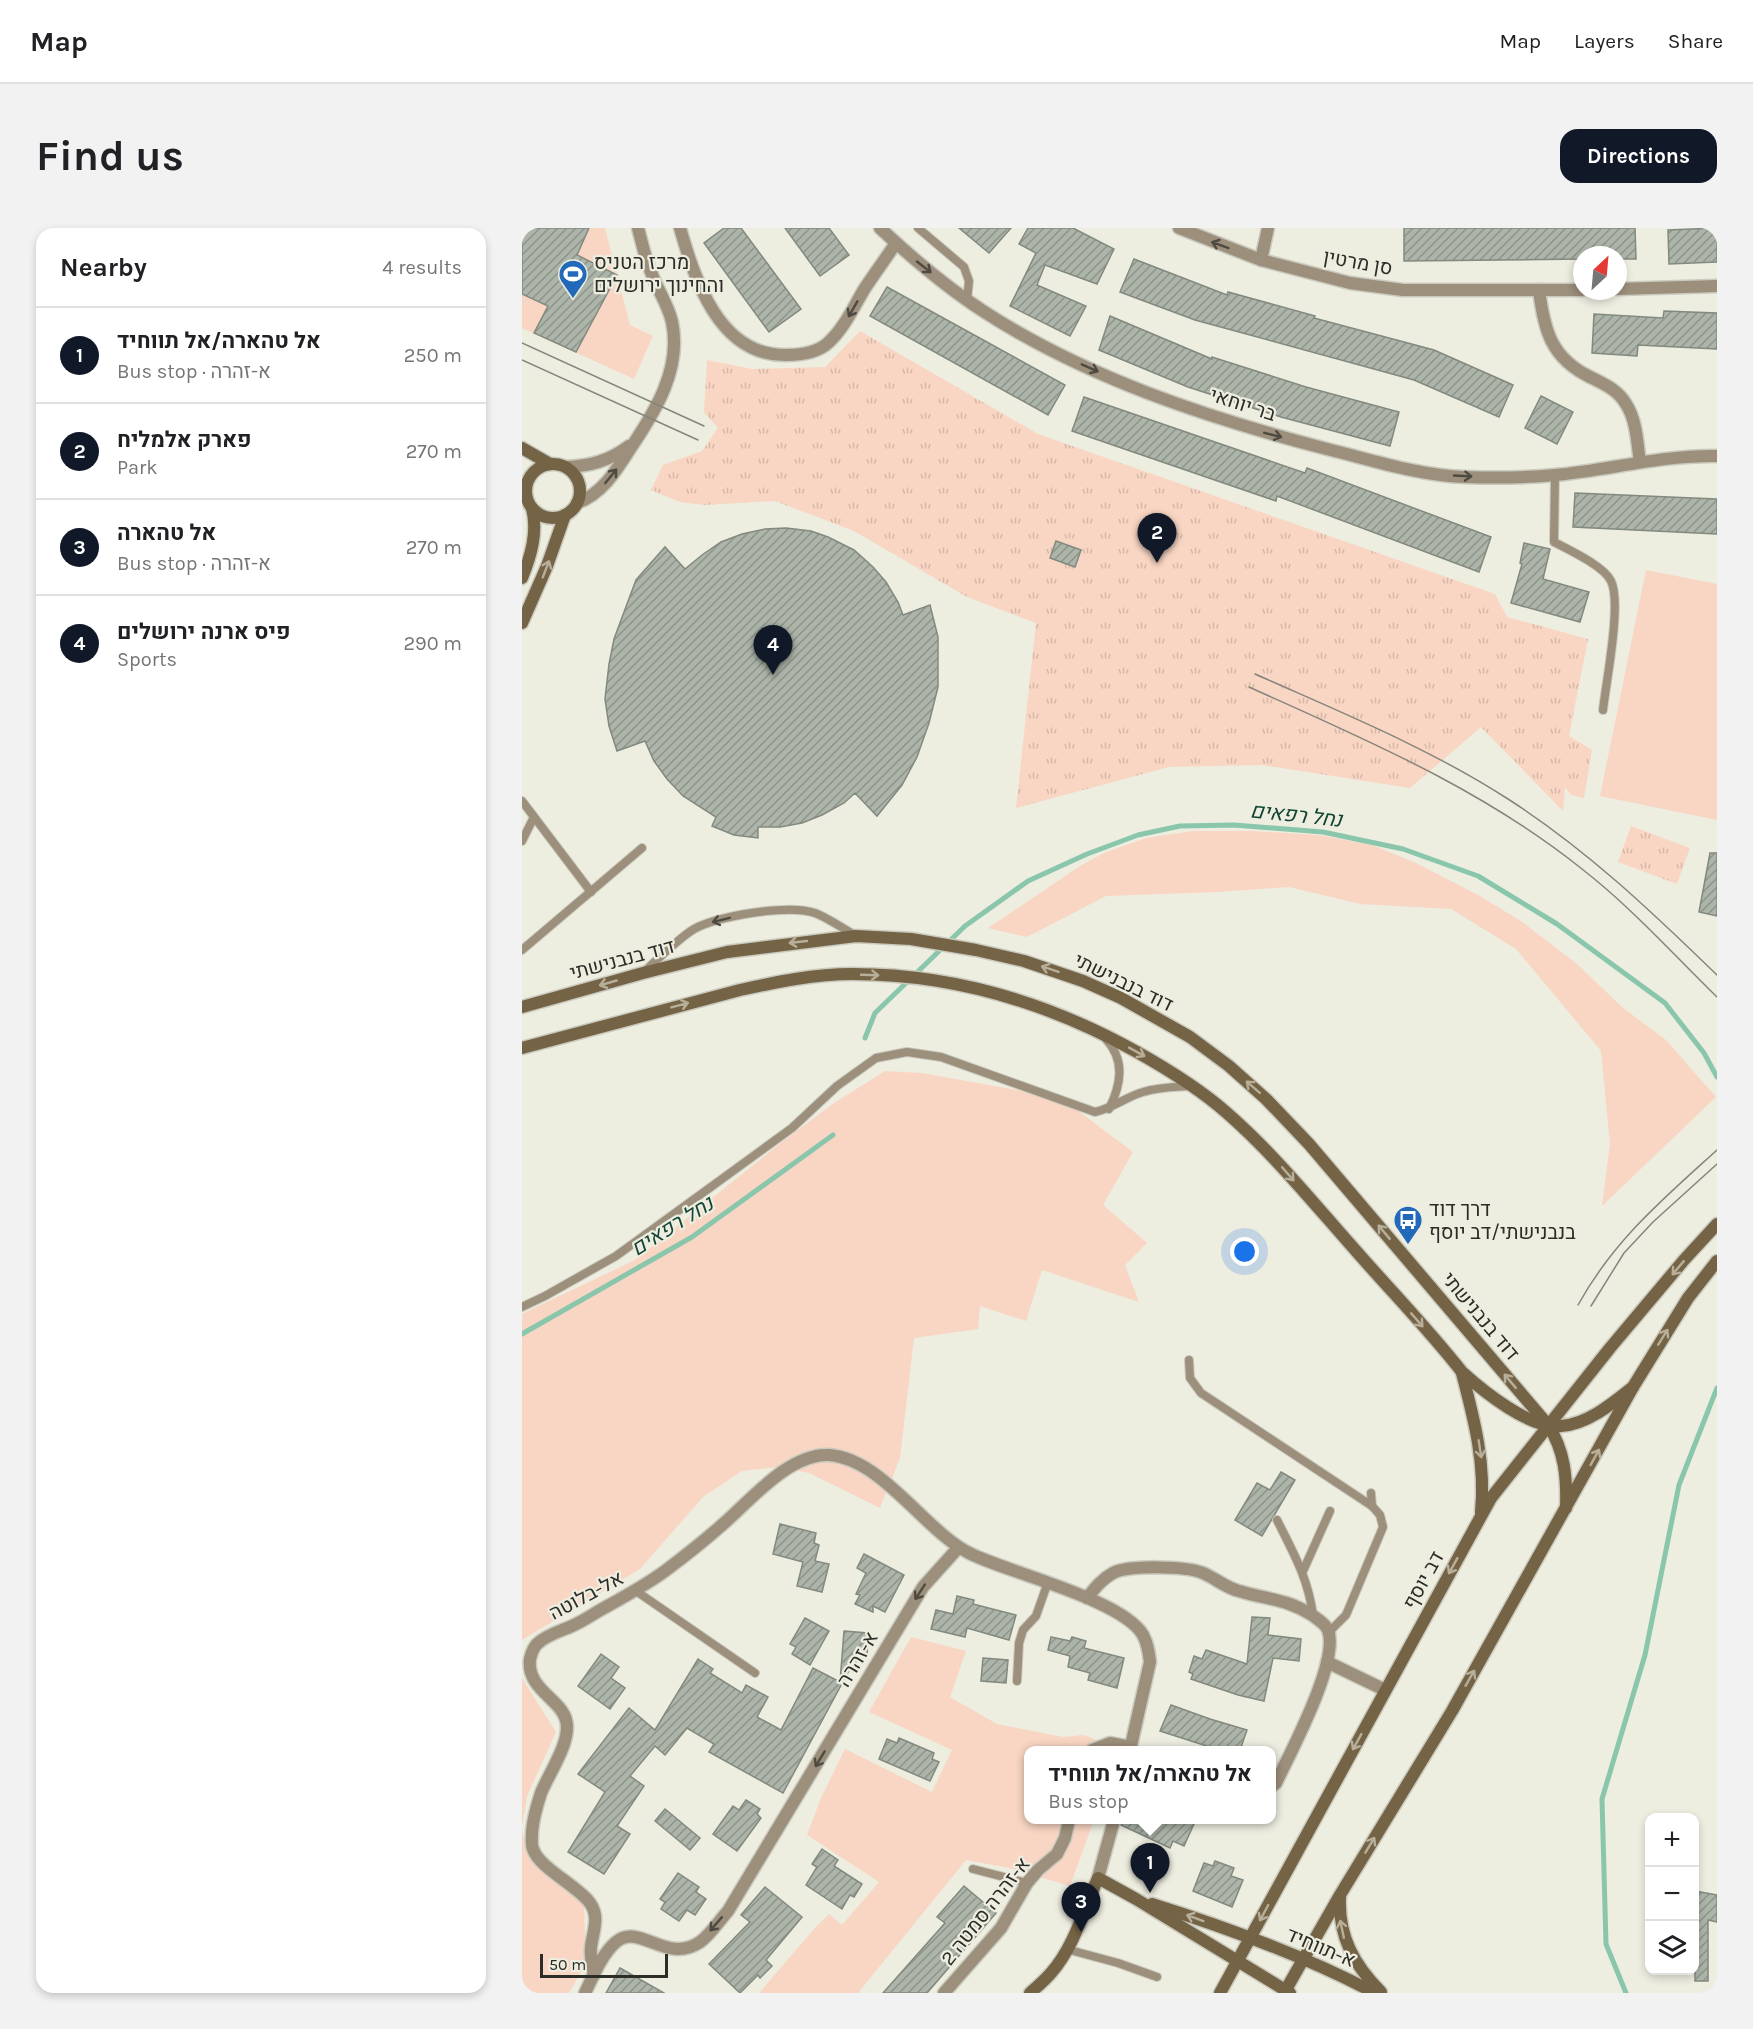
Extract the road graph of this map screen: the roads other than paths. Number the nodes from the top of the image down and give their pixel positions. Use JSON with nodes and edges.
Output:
{"nodes":[{"id":1,"x":638,"y":228,"type":"edge"},
{"id":2,"x":680,"y":228,"type":"edge"},
{"id":3,"x":880,"y":228,"type":"edge"},
{"id":4,"x":918,"y":228,"type":"edge"},
{"id":5,"x":1179,"y":228,"type":"edge"},
{"id":6,"x":1268,"y":228,"type":"edge"},
{"id":7,"x":896,"y":243,"type":"junction"},
{"id":8,"x":1261,"y":260,"type":"junction"},
{"id":9,"x":1717,"y":286,"type":"edge"},
{"id":10,"x":1627,"y":289,"type":"edge"},
{"id":11,"x":1539,"y":290,"type":"junction"},
{"id":12,"x":1573,"y":290,"type":"edge"},
{"id":13,"x":967,"y":300,"type":"junction"},
{"id":14,"x":637,"y":440,"type":"junction"},
{"id":15,"x":522,"y":448,"type":"edge"},
{"id":16,"x":1717,"y":456,"type":"edge"},
{"id":17,"x":1640,"y":462,"type":"junction"},
{"id":18,"x":550,"y":464,"type":"junction"},
{"id":19,"x":566,"y":467,"type":"junction"},
{"id":20,"x":1555,"y":475,"type":"junction"},
{"id":21,"x":524,"y":486,"type":"edge"},
{"id":22,"x":577,"y":503,"type":"junction"},
{"id":23,"x":532,"y":508,"type":"junction"},
{"id":24,"x":565,"y":515,"type":"junction"},
{"id":25,"x":522,"y":578,"type":"edge"},
{"id":26,"x":522,"y":623,"type":"edge"},
{"id":27,"x":1603,"y":710,"type":"dead end"},
{"id":28,"x":522,"y":802,"type":"edge"},
{"id":29,"x":534,"y":817,"type":"junction"},
{"id":30,"x":522,"y":841,"type":"edge"},
{"id":31,"x":642,"y":848,"type":"dead end"},
{"id":32,"x":591,"y":892,"type":"junction"},
{"id":33,"x":856,"y":936,"type":"junction"},
{"id":34,"x":522,"y":950,"type":"edge"},
{"id":35,"x":643,"y":972,"type":"junction"},
{"id":36,"x":522,"y":1007,"type":"edge"},
{"id":37,"x":1099,"y":1032,"type":"junction"},
{"id":38,"x":522,"y":1048,"type":"edge"},
{"id":39,"x":1191,"y":1086,"type":"junction"},
{"id":40,"x":1109,"y":1109,"type":"junction"},
{"id":41,"x":1717,"y":1224,"type":"edge"},
{"id":42,"x":1717,"y":1261,"type":"edge"},
{"id":43,"x":522,"y":1307,"type":"edge"},
{"id":44,"x":1189,"y":1360,"type":"dead end"},
{"id":45,"x":1462,"y":1372,"type":"junction"},
{"id":46,"x":1633,"y":1387,"type":"junction"},
{"id":47,"x":1548,"y":1425,"type":"junction"},
{"id":48,"x":1371,"y":1493,"type":"dead end"},
{"id":49,"x":1372,"y":1506,"type":"junction"},
{"id":50,"x":1566,"y":1508,"type":"junction"},
{"id":51,"x":1330,"y":1511,"type":"dead end"},
{"id":52,"x":1481,"y":1514,"type":"junction"},
{"id":53,"x":1277,"y":1520,"type":"dead end"},
{"id":54,"x":958,"y":1548,"type":"junction"},
{"id":55,"x":1303,"y":1571,"type":"junction"},
{"id":56,"x":1048,"y":1582,"type":"junction"},
{"id":57,"x":636,"y":1591,"type":"junction"},
{"id":58,"x":1087,"y":1598,"type":"junction"},
{"id":59,"x":1313,"y":1616,"type":"junction"},
{"id":60,"x":1329,"y":1632,"type":"junction"},
{"id":61,"x":1328,"y":1662,"type":"junction"},
{"id":62,"x":755,"y":1673,"type":"dead end"},
{"id":63,"x":1017,"y":1681,"type":"dead end"},
{"id":64,"x":1385,"y":1690,"type":"junction"},
{"id":65,"x":1100,"y":1746,"type":"edge"},
{"id":66,"x":1120,"y":1746,"type":"edge"},
{"id":67,"x":1132,"y":1746,"type":"edge"},
{"id":68,"x":1276,"y":1781,"type":"edge"},
{"id":69,"x":1069,"y":1824,"type":"edge"},
{"id":70,"x":1113,"y":1824,"type":"edge"},
{"id":71,"x":973,"y":1869,"type":"dead end"},
{"id":72,"x":1098,"y":1878,"type":"junction"},
{"id":73,"x":1026,"y":1883,"type":"junction"},
{"id":74,"x":1340,"y":1895,"type":"junction"},
{"id":75,"x":1136,"y":1899,"type":"junction"},
{"id":76,"x":1250,"y":1939,"type":"junction"},
{"id":77,"x":1066,"y":1949,"type":"junction"},
{"id":78,"x":1238,"y":1960,"type":"junction"},
{"id":79,"x":1303,"y":1960,"type":"junction"},
{"id":80,"x":594,"y":1975,"type":"junction"},
{"id":81,"x":1157,"y":1977,"type":"dead end"},
{"id":82,"x":1286,"y":1992,"type":"edge"},
{"id":83,"x":585,"y":1993,"type":"edge"},
{"id":84,"x":944,"y":1993,"type":"edge"},
{"id":85,"x":1030,"y":1993,"type":"edge"},
{"id":86,"x":1220,"y":1993,"type":"edge"},
{"id":87,"x":1376,"y":1993,"type":"edge"},
{"id":88,"x":1382,"y":1993,"type":"edge"}],
"edges":[{"from":1,"to":14,"type":"street"},
{"from":7,"to":2,"type":"street","one_way":true},
{"from":3,"to":7,"type":"street","name":"בר יוחאי"},
{"from":4,"to":13,"type":"lane"},
{"from":8,"to":5,"type":"street","name":"סן מרטין","one_way":true},
{"from":6,"to":8,"type":"street"},
{"from":7,"to":13,"type":"street","name":"בר יוחאי","one_way":true},
{"from":8,"to":11,"type":"street","name":"סן מרטין"},
{"from":9,"to":10,"type":"street"},
{"from":11,"to":12,"type":"street","name":"סן מרטין"},
{"from":11,"to":17,"type":"street"},
{"from":13,"to":20,"type":"street","name":"בר יוחאי","one_way":true},
{"from":14,"to":19,"type":"street"},
{"from":22,"to":14,"type":"street","one_way":true},
{"from":15,"to":18,"type":"main road"},
{"from":16,"to":17,"type":"street","name":"בר יוחאי"},
{"from":17,"to":20,"type":"street","name":"בר יוחאי"},
{"from":18,"to":19,"type":"main road"},
{"from":18,"to":21,"type":"main road"},
{"from":19,"to":22,"type":"main road"},
{"from":20,"to":27,"type":"lane"},
{"from":21,"to":23,"type":"main road"},
{"from":22,"to":24,"type":"main road"},
{"from":23,"to":24,"type":"main road"},
{"from":23,"to":25,"type":"main road"},
{"from":26,"to":24,"type":"main road","one_way":true},
{"from":28,"to":29,"type":"lane"},
{"from":29,"to":30,"type":"lane"},
{"from":29,"to":32,"type":"lane"},
{"from":31,"to":32,"type":"lane"},
{"from":32,"to":34,"type":"lane"},
{"from":33,"to":35,"type":"main road","name":"דוד בנבנישתי","one_way":true},
{"from":33,"to":35,"type":"lane","one_way":true},
{"from":47,"to":33,"type":"main road","name":"דוד בנבנישתי","one_way":true},
{"from":35,"to":36,"type":"main road","name":"דוד בנבנישתי","one_way":true},
{"from":38,"to":37,"type":"main road","one_way":true},
{"from":37,"to":39,"type":"main road","one_way":true},
{"from":37,"to":40,"type":"lane"},
{"from":39,"to":40,"type":"lane"},
{"from":39,"to":45,"type":"main road","one_way":true},
{"from":40,"to":43,"type":"lane"},
{"from":41,"to":47,"type":"main road","name":"דב יוסף","one_way":true},
{"from":46,"to":42,"type":"main road","one_way":true},
{"from":44,"to":49,"type":"lane"},
{"from":45,"to":47,"type":"main road"},
{"from":45,"to":52,"type":"main road","one_way":true},
{"from":46,"to":47,"type":"main road"},
{"from":50,"to":46,"type":"main road","one_way":true},
{"from":47,"to":50,"type":"main road","name":"דוד בנבנישתי"},
{"from":47,"to":52,"type":"main road","name":"דב יוסף"},
{"from":48,"to":49,"type":"lane"},
{"from":49,"to":60,"type":"lane"},
{"from":74,"to":50,"type":"main road","one_way":true},
{"from":51,"to":55,"type":"lane"},
{"from":52,"to":64,"type":"main road","name":"דב יוסף","one_way":true},
{"from":53,"to":55,"type":"lane"},
{"from":54,"to":56,"type":"street"},
{"from":54,"to":57,"type":"street","name":"אל-בלוטה"},
{"from":54,"to":80,"type":"street","name":"א-זהרה","one_way":true},
{"from":55,"to":59,"type":"lane"},
{"from":56,"to":58,"type":"street"},
{"from":56,"to":63,"type":"lane"},
{"from":57,"to":62,"type":"lane"},
{"from":57,"to":80,"type":"street","name":"אל-בלוטה"},
{"from":58,"to":59,"type":"street"},
{"from":58,"to":67,"type":"street"},
{"from":59,"to":60,"type":"street"},
{"from":60,"to":61,"type":"street"},
{"from":61,"to":64,"type":"street"},
{"from":61,"to":68,"type":"street"},
{"from":64,"to":76,"type":"main road","name":"דב יוסף","one_way":true},
{"from":65,"to":66,"type":"street"},
{"from":69,"to":73,"type":"street","name":"א-זהרה סמטה 2"},
{"from":70,"to":72,"type":"street"},
{"from":71,"to":73,"type":"lane"},
{"from":72,"to":75,"type":"main road"},
{"from":72,"to":77,"type":"main road"},
{"from":73,"to":84,"type":"street","name":"א-זהרה סמטה 2"},
{"from":74,"to":79,"type":"main road"},
{"from":88,"to":74,"type":"main road","one_way":true},
{"from":76,"to":75,"type":"main road","one_way":true},
{"from":75,"to":78,"type":"main road"},
{"from":76,"to":78,"type":"main road","name":"דב יוסף"},
{"from":76,"to":79,"type":"main road","name":"א-תווחיד"},
{"from":77,"to":81,"type":"lane"},
{"from":77,"to":85,"type":"main road"},
{"from":78,"to":82,"type":"main road"},
{"from":78,"to":86,"type":"main road","name":"דב יוסף"},
{"from":79,"to":82,"type":"main road"},
{"from":79,"to":87,"type":"main road","name":"א-תווחיד"},
{"from":80,"to":83,"type":"street","name":"א-זהרה"}]}
